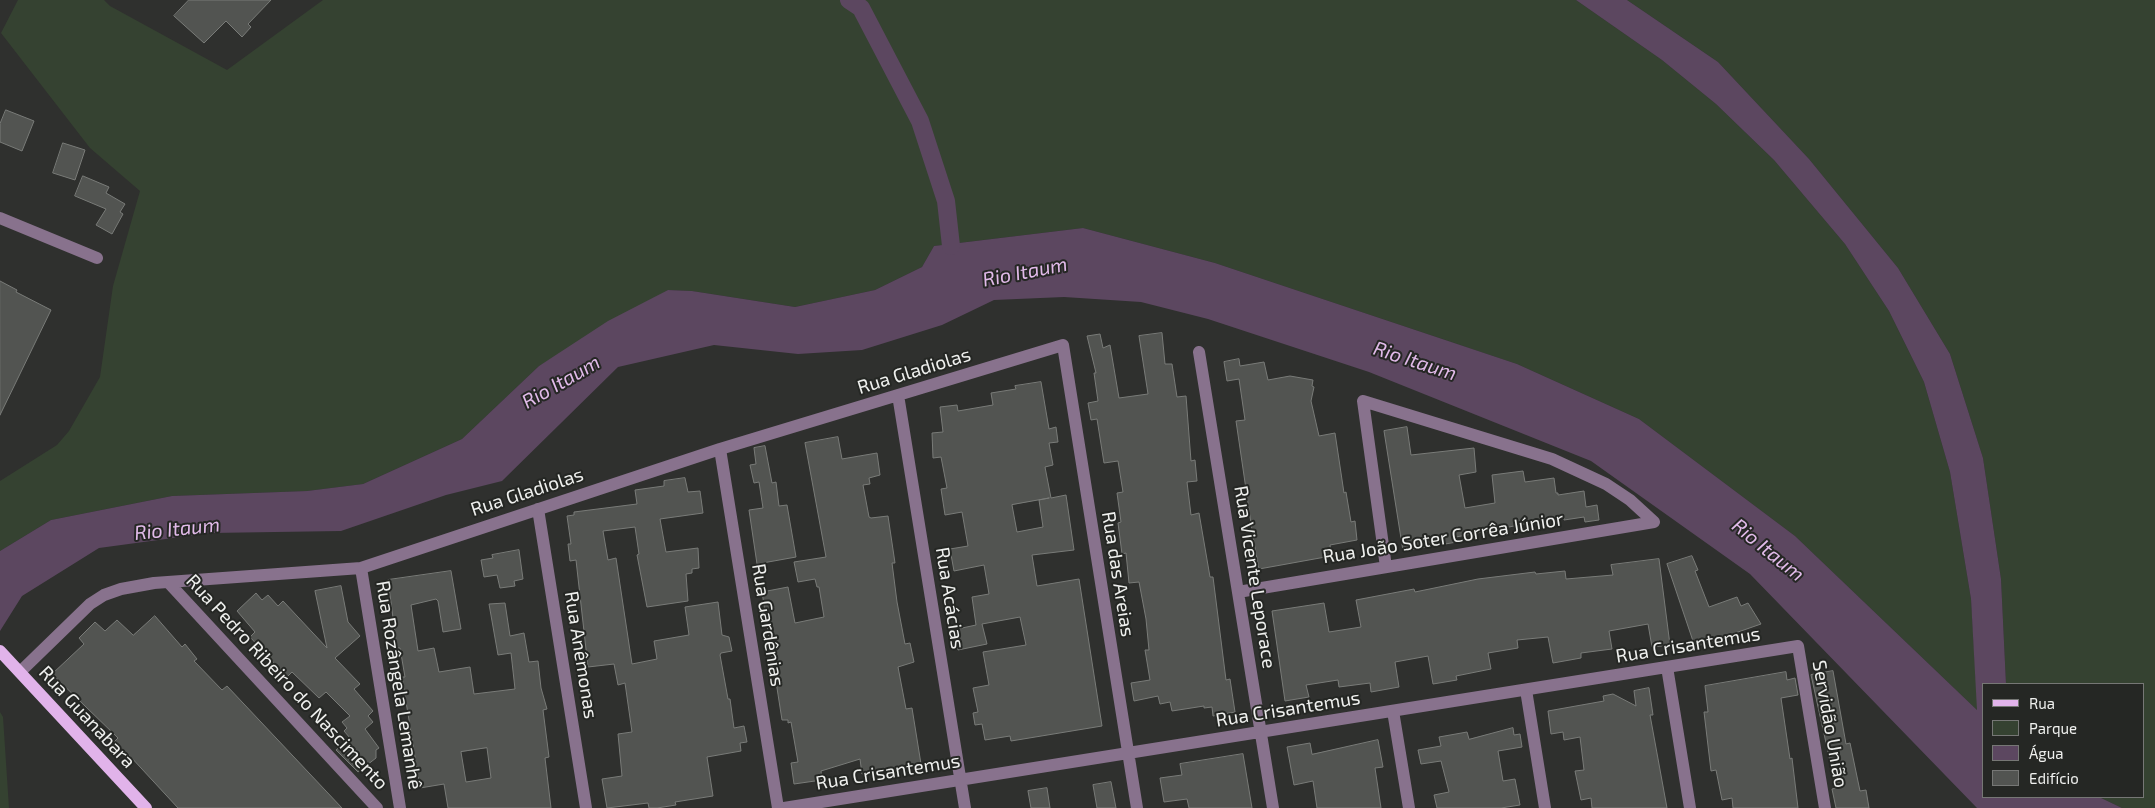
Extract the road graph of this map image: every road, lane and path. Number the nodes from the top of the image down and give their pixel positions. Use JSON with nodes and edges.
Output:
{"nodes":[{"id":1,"x":0,"y":218,"type":"edge"},
{"id":2,"x":97,"y":258,"type":"dead end"},
{"id":3,"x":1063,"y":345,"type":"joint"},
{"id":4,"x":1200,"y":352,"type":"dead end"},
{"id":5,"x":898,"y":395,"type":"junction"},
{"id":6,"x":720,"y":449,"type":"junction"},
{"id":7,"x":538,"y":509,"type":"junction"},
{"id":8,"x":1386,"y":567,"type":"junction"},
{"id":9,"x":361,"y":568,"type":"junction"},
{"id":10,"x":168,"y":582,"type":"junction"},
{"id":11,"x":1238,"y":592,"type":"junction"},
{"id":12,"x":1798,"y":646,"type":"joint"},
{"id":13,"x":3,"y":655,"type":"edge"},
{"id":14,"x":1667,"y":667,"type":"junction"},
{"id":15,"x":20,"y":672,"type":"junction"},
{"id":16,"x":1526,"y":690,"type":"junction"},
{"id":17,"x":1393,"y":711,"type":"junction"},
{"id":18,"x":1261,"y":732,"type":"junction"},
{"id":19,"x":1128,"y":753,"type":"junction"},
{"id":20,"x":960,"y":780,"type":"junction"},
{"id":21,"x":146,"y":808,"type":"edge"},
{"id":22,"x":377,"y":808,"type":"edge"},
{"id":23,"x":400,"y":808,"type":"edge"},
{"id":24,"x":586,"y":808,"type":"edge"},
{"id":25,"x":778,"y":808,"type":"edge"},
{"id":26,"x":784,"y":808,"type":"edge"},
{"id":27,"x":965,"y":808,"type":"edge"},
{"id":28,"x":1137,"y":808,"type":"edge"},
{"id":29,"x":1274,"y":808,"type":"edge"},
{"id":30,"x":1408,"y":808,"type":"edge"},
{"id":31,"x":1545,"y":808,"type":"edge"},
{"id":32,"x":1690,"y":808,"type":"edge"},
{"id":33,"x":1825,"y":808,"type":"edge"}],
"edges":[{"from":1,"to":2,"type":"street"},
{"from":3,"to":5,"type":"street","name":"Rua Gladiolas"},
{"from":3,"to":19,"type":"street","name":"Rua das Areias"},
{"from":4,"to":11,"type":"street","name":"Rua Vicente Leporace"},
{"from":5,"to":6,"type":"street","name":"Rua Gladiolas"},
{"from":5,"to":20,"type":"street","name":"Rua Acácias"},
{"from":6,"to":7,"type":"street","name":"Rua Gladiolas"},
{"from":6,"to":25,"type":"street","name":"Rua Gardênias"},
{"from":7,"to":9,"type":"street","name":"Rua Gladiolas"},
{"from":7,"to":24,"type":"street","name":"Rua Anêmonas"},
{"from":8,"to":8,"type":"street","name":"Rua João Soter Corrêa Júnior"},
{"from":8,"to":11,"type":"street","name":"Rua João Soter Corrêa Júnior"},
{"from":9,"to":10,"type":"street","name":"Rua Gladiolas"},
{"from":9,"to":23,"type":"street","name":"Rua Rozângela Lemanhê"},
{"from":10,"to":15,"type":"street","name":"Rua Gladiolas"},
{"from":10,"to":22,"type":"street","name":"Rua Pedro Ribeiro do Nascimento"},
{"from":11,"to":18,"type":"street","name":"Rua Vicente Leporace"},
{"from":12,"to":14,"type":"street","name":"Rua Crisantemus"},
{"from":12,"to":33,"type":"street","name":"Servidão União"},
{"from":13,"to":15,"type":"main road","name":"Rua Guanabara"},
{"from":14,"to":16,"type":"street","name":"Rua Crisantemus"},
{"from":14,"to":32,"type":"street"},
{"from":15,"to":21,"type":"main road","name":"Rua Guanabara"},
{"from":16,"to":17,"type":"street","name":"Rua Crisantemus"},
{"from":16,"to":31,"type":"street"},
{"from":17,"to":18,"type":"street","name":"Rua Crisantemus"},
{"from":17,"to":30,"type":"street"},
{"from":18,"to":19,"type":"street","name":"Rua Crisantemus"},
{"from":18,"to":29,"type":"street","name":"Rua Vicente Leporace"},
{"from":19,"to":20,"type":"street","name":"Rua Crisantemus"},
{"from":19,"to":28,"type":"street","name":"Rua das Areias"},
{"from":20,"to":26,"type":"street","name":"Rua Crisantemus"},
{"from":20,"to":27,"type":"street","name":"Rua Acácias"}]}
